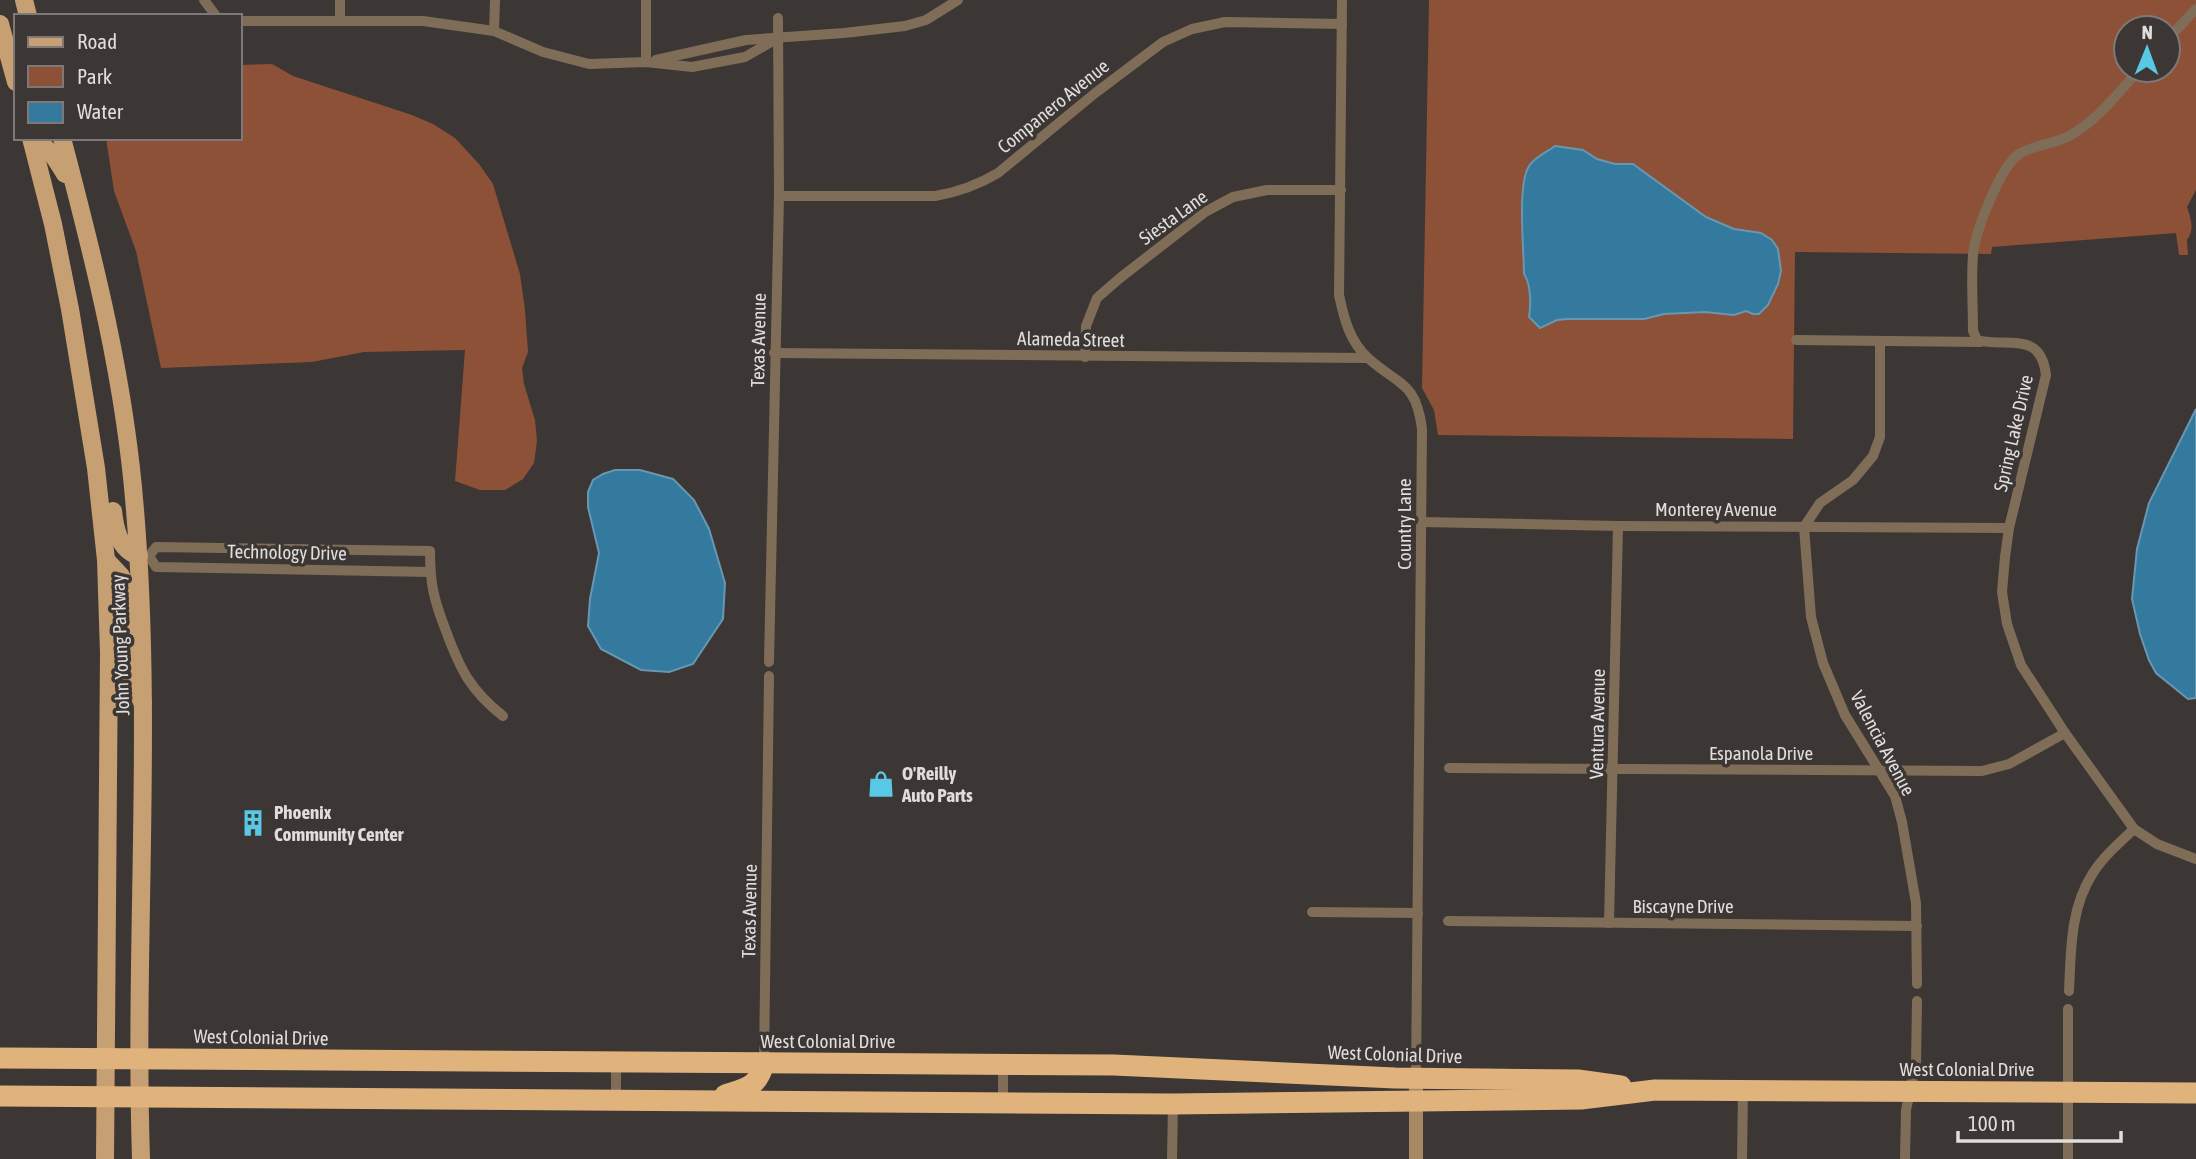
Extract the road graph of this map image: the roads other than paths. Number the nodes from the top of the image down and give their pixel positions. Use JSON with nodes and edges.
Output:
{"nodes":[{"id":1,"x":340,"y":0,"type":"edge"},
{"id":2,"x":495,"y":0,"type":"edge"},
{"id":3,"x":646,"y":0,"type":"edge"},
{"id":4,"x":958,"y":0,"type":"edge"},
{"id":5,"x":1342,"y":0,"type":"edge"},
{"id":6,"x":2196,"y":9,"type":"edge"},
{"id":7,"x":778,"y":18,"type":"dead end"},
{"id":8,"x":340,"y":20,"type":"junction"},
{"id":9,"x":242,"y":21,"type":"edge"},
{"id":10,"x":0,"y":24,"type":"edge"},
{"id":11,"x":1342,"y":24,"type":"junction"},
{"id":12,"x":2182,"y":24,"type":"edge"},
{"id":13,"x":494,"y":31,"type":"junction"},
{"id":14,"x":778,"y":38,"type":"junction"},
{"id":15,"x":646,"y":62,"type":"junction"},
{"id":16,"x":14,"y":75,"type":"edge"},
{"id":17,"x":2126,"y":84,"type":"edge"},
{"id":18,"x":32,"y":140,"type":"edge"},
{"id":19,"x":62,"y":140,"type":"edge"},
{"id":20,"x":1341,"y":190,"type":"junction"},
{"id":21,"x":779,"y":196,"type":"junction"},
{"id":22,"x":106,"y":310,"type":"junction"},
{"id":23,"x":1796,"y":341,"type":"dead end"},
{"id":24,"x":1880,"y":341,"type":"junction"},
{"id":25,"x":1983,"y":342,"type":"junction"},
{"id":26,"x":774,"y":353,"type":"junction"},
{"id":27,"x":1085,"y":357,"type":"junction"},
{"id":28,"x":1368,"y":358,"type":"junction"},
{"id":29,"x":79,"y":363,"type":"junction"},
{"id":30,"x":1422,"y":523,"type":"junction"},
{"id":31,"x":1618,"y":526,"type":"junction"},
{"id":32,"x":1804,"y":527,"type":"junction"},
{"id":33,"x":2010,"y":528,"type":"junction"},
{"id":34,"x":144,"y":556,"type":"junction"},
{"id":35,"x":106,"y":560,"type":"junction"},
{"id":36,"x":430,"y":572,"type":"junction"},
{"id":37,"x":769,"y":662,"type":"dead end"},
{"id":38,"x":769,"y":676,"type":"dead end"},
{"id":39,"x":143,"y":703,"type":"junction"},
{"id":40,"x":503,"y":716,"type":"dead end"},
{"id":41,"x":2064,"y":733,"type":"junction"},
{"id":42,"x":1450,"y":768,"type":"dead end"},
{"id":43,"x":1614,"y":770,"type":"junction"},
{"id":44,"x":1881,"y":771,"type":"junction"},
{"id":45,"x":2134,"y":829,"type":"junction"},
{"id":46,"x":2196,"y":859,"type":"edge"},
{"id":47,"x":1312,"y":912,"type":"dead end"},
{"id":48,"x":1418,"y":913,"type":"junction"},
{"id":49,"x":1448,"y":921,"type":"dead end"},
{"id":50,"x":1609,"y":923,"type":"junction"},
{"id":51,"x":1917,"y":926,"type":"junction"},
{"id":52,"x":1917,"y":984,"type":"dead end"},
{"id":53,"x":2069,"y":991,"type":"dead end"},
{"id":54,"x":1917,"y":1001,"type":"dead end"},
{"id":55,"x":2068,"y":1009,"type":"dead end"},
{"id":56,"x":0,"y":1058,"type":"edge"},
{"id":57,"x":104,"y":1059,"type":"junction"},
{"id":58,"x":139,"y":1059,"type":"junction"},
{"id":59,"x":616,"y":1062,"type":"junction"},
{"id":60,"x":764,"y":1063,"type":"junction"},
{"id":61,"x":1003,"y":1064,"type":"junction"},
{"id":62,"x":1416,"y":1078,"type":"junction"},
{"id":63,"x":1655,"y":1090,"type":"junction"},
{"id":64,"x":1743,"y":1090,"type":"junction"},
{"id":65,"x":2069,"y":1091,"type":"junction"},
{"id":66,"x":1910,"y":1092,"type":"junction"},
{"id":67,"x":2196,"y":1093,"type":"edge"},
{"id":68,"x":0,"y":1096,"type":"edge"},
{"id":69,"x":104,"y":1097,"type":"junction"},
{"id":70,"x":139,"y":1097,"type":"junction"},
{"id":71,"x":616,"y":1100,"type":"junction"},
{"id":72,"x":710,"y":1100,"type":"junction"},
{"id":73,"x":1416,"y":1100,"type":"junction"},
{"id":74,"x":1003,"y":1103,"type":"junction"},
{"id":75,"x":1173,"y":1104,"type":"junction"},
{"id":76,"x":105,"y":1159,"type":"edge"},
{"id":77,"x":141,"y":1159,"type":"edge"},
{"id":78,"x":1172,"y":1159,"type":"edge"},
{"id":79,"x":1416,"y":1159,"type":"edge"},
{"id":80,"x":1742,"y":1159,"type":"edge"},
{"id":81,"x":1905,"y":1159,"type":"edge"},
{"id":82,"x":2068,"y":1159,"type":"edge"}],
"edges":[{"from":1,"to":8,"type":"street"},
{"from":2,"to":13,"type":"street"},
{"from":3,"to":15,"type":"street"},
{"from":4,"to":14,"type":"street"},
{"from":5,"to":11,"type":"street","name":"Country Lane"},
{"from":6,"to":12,"type":"street"},
{"from":7,"to":14,"type":"street","name":"Texas Avenue"},
{"from":8,"to":9,"type":"street"},
{"from":8,"to":13,"type":"street"},
{"from":10,"to":16,"type":"main road"},
{"from":11,"to":20,"type":"street","name":"Country Lane"},
{"from":11,"to":21,"type":"street","name":"Companero Avenue"},
{"from":13,"to":15,"type":"street"},
{"from":14,"to":15,"type":"street"},
{"from":14,"to":15,"type":"street"},
{"from":14,"to":21,"type":"street","name":"Texas Avenue"},
{"from":17,"to":25,"type":"street"},
{"from":18,"to":22,"type":"main road"},
{"from":18,"to":29,"type":"main road","name":"John Young Parkway"},
{"from":19,"to":22,"type":"main road","name":"John Young Parkway"},
{"from":20,"to":27,"type":"street","name":"Siesta Lane"},
{"from":20,"to":28,"type":"street","name":"Country Lane"},
{"from":21,"to":26,"type":"street","name":"Texas Avenue"},
{"from":22,"to":34,"type":"main road","name":"John Young Parkway"},
{"from":23,"to":24,"type":"street"},
{"from":24,"to":25,"type":"street"},
{"from":24,"to":32,"type":"street"},
{"from":25,"to":33,"type":"street","name":"Spring Lake Drive"},
{"from":26,"to":27,"type":"street","name":"Alameda Street"},
{"from":26,"to":37,"type":"street","name":"Texas Avenue"},
{"from":27,"to":28,"type":"street","name":"Alameda Street"},
{"from":28,"to":30,"type":"street","name":"Country Lane"},
{"from":29,"to":34,"type":"main road"},
{"from":29,"to":35,"type":"main road","name":"John Young Parkway"},
{"from":30,"to":31,"type":"street","name":"Monterey Avenue"},
{"from":30,"to":48,"type":"street","name":"Country Lane"},
{"from":31,"to":32,"type":"street","name":"Monterey Avenue"},
{"from":31,"to":43,"type":"street","name":"Ventura Avenue"},
{"from":32,"to":33,"type":"street","name":"Monterey Avenue"},
{"from":32,"to":44,"type":"street","name":"Valencia Avenue"},
{"from":33,"to":41,"type":"street","name":"Spring Lake Drive"},
{"from":34,"to":36,"type":"street","name":"Technology Drive"},
{"from":34,"to":36,"type":"street","name":"Technology Drive"},
{"from":34,"to":39,"type":"main road","name":"John Young Parkway"},
{"from":35,"to":39,"type":"main road"},
{"from":35,"to":57,"type":"main road","name":"John Young Parkway"},
{"from":36,"to":40,"type":"street"},
{"from":38,"to":60,"type":"street","name":"Texas Avenue"},
{"from":39,"to":58,"type":"main road","name":"John Young Parkway"},
{"from":41,"to":44,"type":"street","name":"Espanola Drive"},
{"from":41,"to":45,"type":"street","name":"Spring Lake Drive"},
{"from":42,"to":43,"type":"street","name":"Espanola Drive"},
{"from":43,"to":44,"type":"street","name":"Espanola Drive"},
{"from":43,"to":50,"type":"street","name":"Ventura Avenue"},
{"from":44,"to":51,"type":"street","name":"Valencia Avenue"},
{"from":45,"to":46,"type":"street","name":"Spring Lake Drive"},
{"from":45,"to":53,"type":"street"},
{"from":47,"to":48,"type":"street"},
{"from":48,"to":62,"type":"street","name":"Country Lane"},
{"from":49,"to":50,"type":"street","name":"Biscayne Drive"},
{"from":50,"to":51,"type":"street","name":"Biscayne Drive"},
{"from":51,"to":52,"type":"street","name":"Valencia Avenue"},
{"from":54,"to":66,"type":"street"},
{"from":55,"to":65,"type":"street"},
{"from":56,"to":57,"type":"highway","name":"West Colonial Drive"},
{"from":57,"to":58,"type":"highway","name":"West Colonial Drive"},
{"from":57,"to":69,"type":"main road","name":"John Young Parkway"},
{"from":58,"to":59,"type":"highway","name":"West Colonial Drive"},
{"from":58,"to":70,"type":"main road","name":"John Young Parkway"},
{"from":59,"to":60,"type":"highway","name":"West Colonial Drive"},
{"from":59,"to":71,"type":"street"},
{"from":60,"to":61,"type":"highway","name":"West Colonial Drive"},
{"from":60,"to":72,"type":"highway"},
{"from":61,"to":62,"type":"highway","name":"West Colonial Drive"},
{"from":61,"to":74,"type":"street"},
{"from":62,"to":63,"type":"highway","name":"West Colonial Drive"},
{"from":62,"to":73,"type":"street"},
{"from":63,"to":64,"type":"highway","name":"West Colonial Drive"},
{"from":63,"to":73,"type":"highway","name":"West Colonial Drive"},
{"from":64,"to":66,"type":"highway","name":"West Colonial Drive"},
{"from":64,"to":80,"type":"street"},
{"from":65,"to":66,"type":"highway","name":"West Colonial Drive"},
{"from":65,"to":67,"type":"highway","name":"West Colonial Drive"},
{"from":65,"to":82,"type":"street"},
{"from":66,"to":81,"type":"street"},
{"from":68,"to":69,"type":"highway","name":"West Colonial Drive"},
{"from":69,"to":70,"type":"highway","name":"West Colonial Drive"},
{"from":69,"to":76,"type":"main road","name":"John Young Parkway"},
{"from":70,"to":71,"type":"highway","name":"West Colonial Drive"},
{"from":70,"to":77,"type":"main road","name":"John Young Parkway"},
{"from":71,"to":72,"type":"highway","name":"West Colonial Drive"},
{"from":72,"to":74,"type":"highway","name":"West Colonial Drive"},
{"from":73,"to":75,"type":"highway","name":"West Colonial Drive"},
{"from":73,"to":79,"type":"street"},
{"from":74,"to":75,"type":"highway","name":"West Colonial Drive"},
{"from":75,"to":78,"type":"street"}]}
